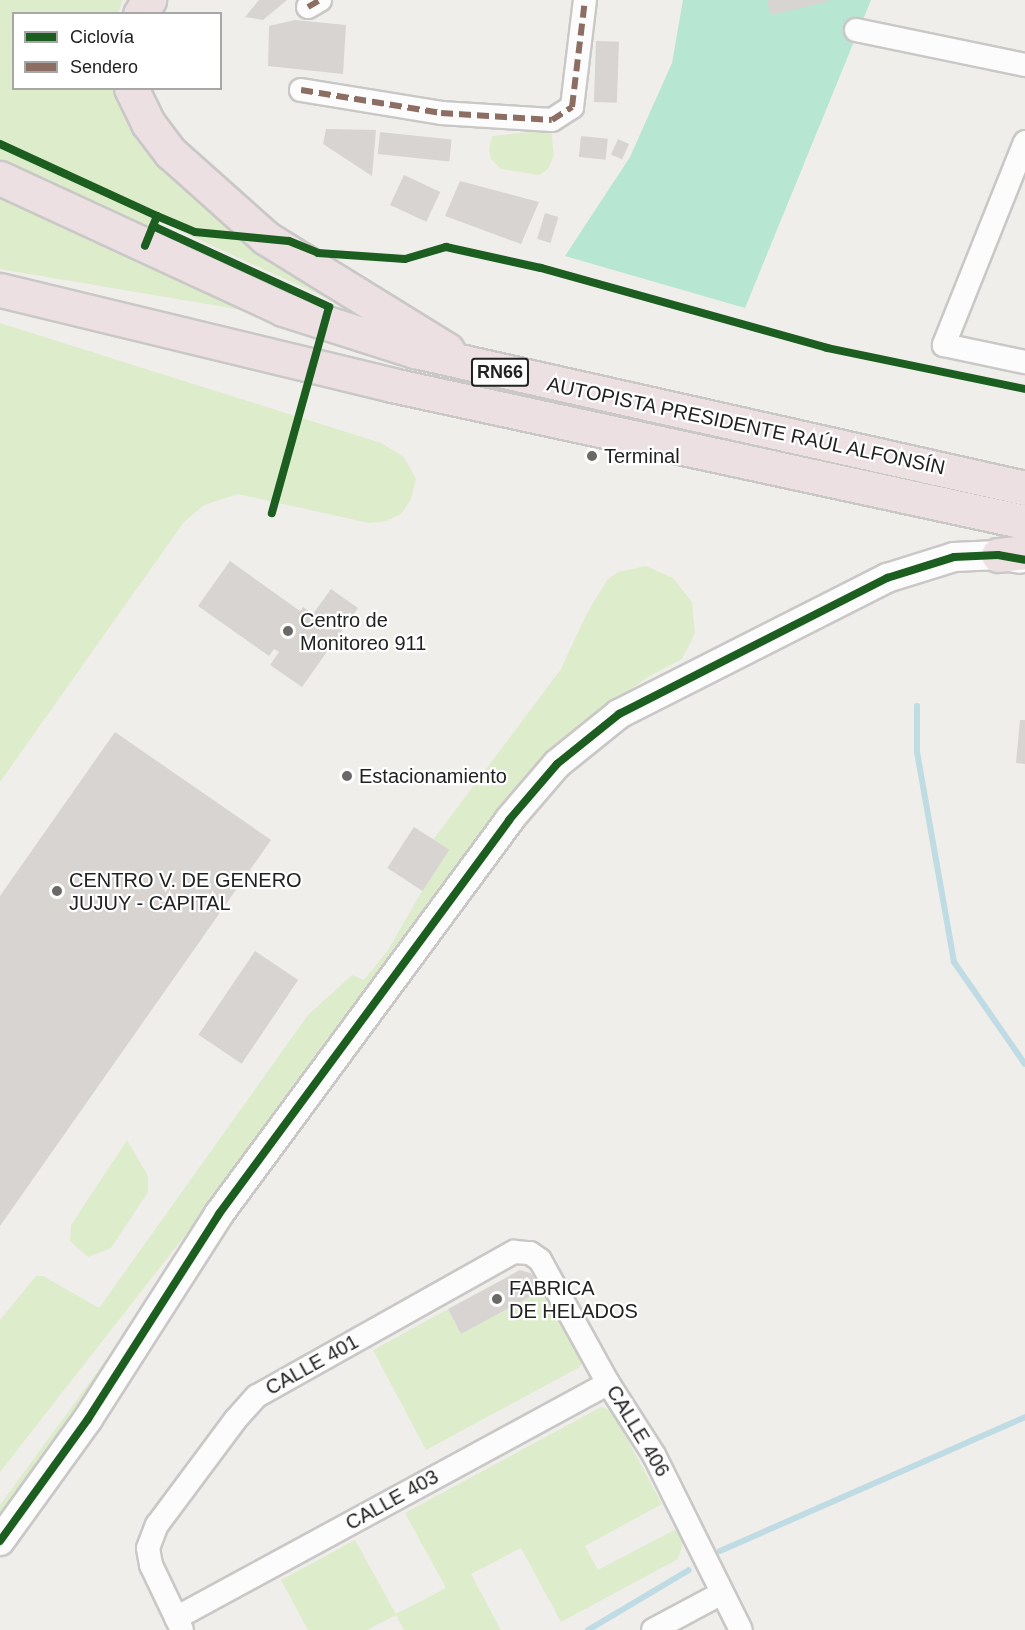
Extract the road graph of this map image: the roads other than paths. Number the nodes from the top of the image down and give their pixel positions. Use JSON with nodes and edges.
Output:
{"nodes":[{"id":1,"x":585,"y":0,"type":"edge"},
{"id":2,"x":856,"y":30,"type":"dead end"},
{"id":3,"x":1025,"y":65,"type":"edge"},
{"id":4,"x":132,"y":90,"type":"edge"},
{"id":5,"x":301,"y":90,"type":"dead end"},
{"id":6,"x":1025,"y":142,"type":"edge"},
{"id":7,"x":0,"y":178,"type":"edge"},
{"id":8,"x":0,"y":290,"type":"edge"},
{"id":9,"x":1025,"y":362,"type":"edge"},
{"id":10,"x":469,"y":364,"type":"junction"},
{"id":11,"x":949,"y":471,"type":"junction"},
{"id":12,"x":1025,"y":473,"type":"edge"},
{"id":13,"x":1025,"y":488,"type":"edge"},
{"id":14,"x":1025,"y":522,"type":"edge"},
{"id":15,"x":1016,"y":556,"type":"edge"},
{"id":16,"x":514,"y":1252,"type":"joint"},
{"id":17,"x":608,"y":1383,"type":"junction"},
{"id":18,"x":0,"y":1541,"type":"edge"},
{"id":19,"x":720,"y":1594,"type":"junction"},
{"id":20,"x":179,"y":1624,"type":"edge"},
{"id":21,"x":653,"y":1630,"type":"edge"},
{"id":22,"x":741,"y":1630,"type":"edge"}],
"edges":[{"from":1,"to":5,"type":"street"},
{"from":2,"to":3,"type":"street"},
{"from":4,"to":10,"type":"highway"},
{"from":6,"to":9,"type":"street"},
{"from":7,"to":10,"type":"highway","name":"AUTOPISTA PRESIDENTE RAÚL ALFONSÍN","number":"RN66"},
{"from":8,"to":14,"type":"highway","name":"AUTOPISTA PRESIDENTE RAÚL ALFONSÍN","number":"RN66"},
{"from":10,"to":11,"type":"highway","name":"AUTOPISTA PRESIDENTE RAÚL ALFONSÍN","number":"RN66"},
{"from":11,"to":12,"type":"highway"},
{"from":11,"to":13,"type":"highway","name":"AUTOPISTA PRESIDENTE RAÚL ALFONSÍN","number":"RN66"},
{"from":15,"to":18,"type":"street"},
{"from":16,"to":17,"type":"street","name":"CALLE 406"},
{"from":16,"to":20,"type":"street","name":"CALLE 401"},
{"from":17,"to":19,"type":"street","name":"CALLE 406"},
{"from":17,"to":20,"type":"street","name":"CALLE 403"},
{"from":19,"to":21,"type":"street"},
{"from":19,"to":22,"type":"street","name":"CALLE 406"}]}
